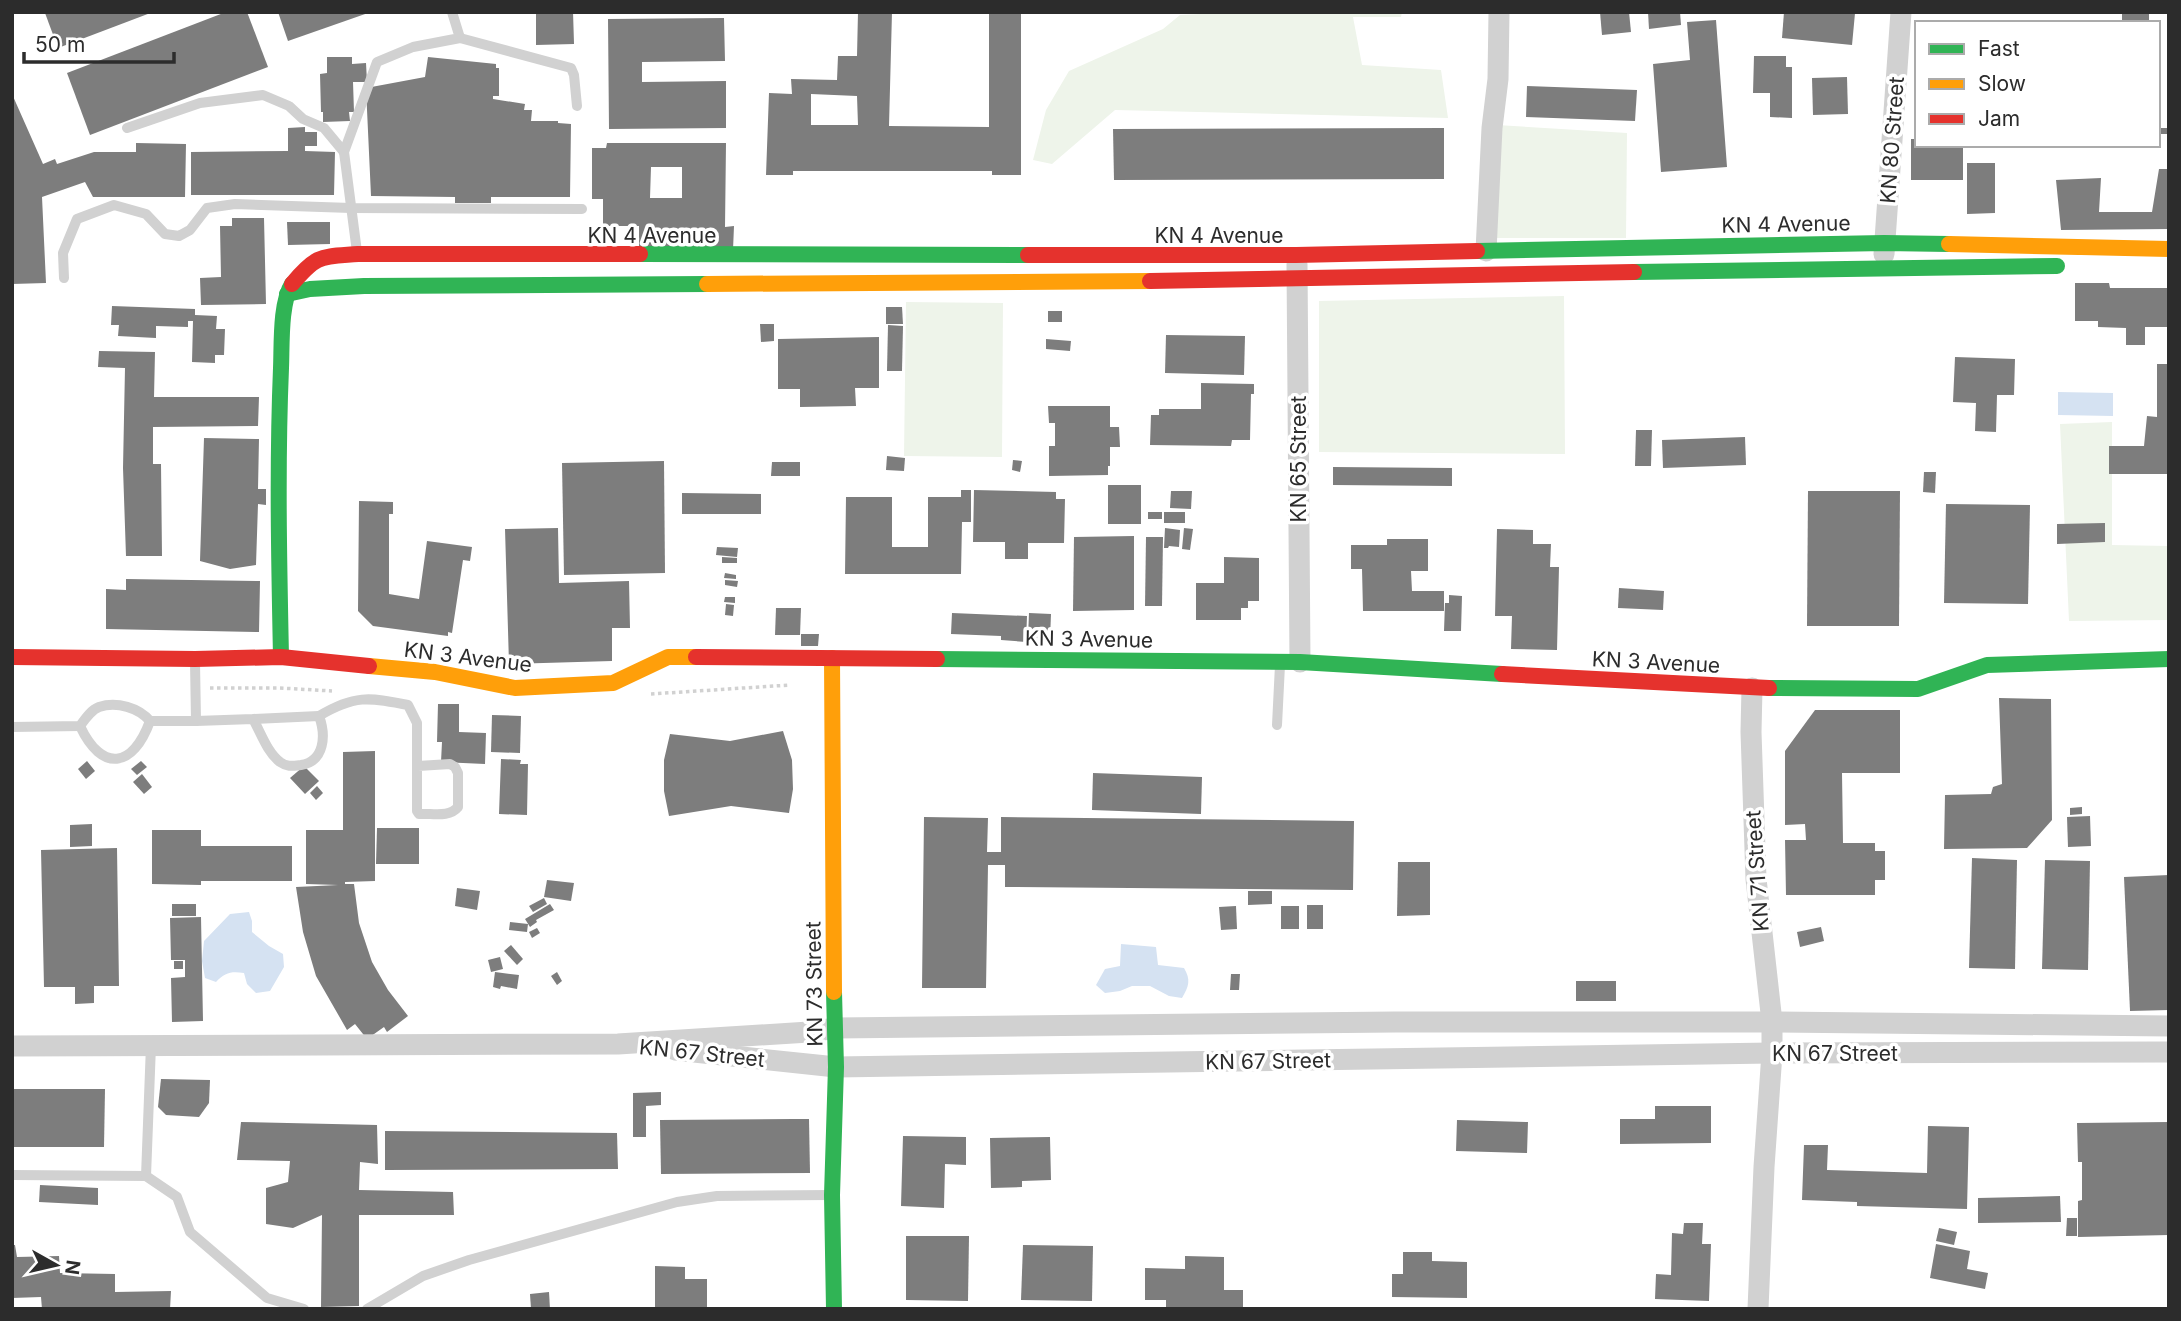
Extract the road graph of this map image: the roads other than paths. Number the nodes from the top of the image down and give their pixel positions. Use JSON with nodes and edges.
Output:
{"nodes":[{"id":1,"x":452,"y":12,"type":"edge"},
{"id":2,"x":1499,"y":12,"type":"edge"},
{"id":3,"x":1901,"y":12,"type":"edge"},
{"id":4,"x":460,"y":38,"type":"junction"},
{"id":5,"x":577,"y":106,"type":"dead end"},
{"id":6,"x":127,"y":128,"type":"dead end"},
{"id":7,"x":344,"y":152,"type":"junction"},
{"id":8,"x":351,"y":208,"type":"junction"},
{"id":9,"x":582,"y":209,"type":"dead end"},
{"id":10,"x":1884,"y":243,"type":"junction"},
{"id":11,"x":2169,"y":249,"type":"edge"},
{"id":12,"x":1486,"y":251,"type":"junction"},
{"id":13,"x":358,"y":254,"type":"junction"},
{"id":14,"x":1296,"y":255,"type":"junction"},
{"id":15,"x":1133,"y":256,"type":"junction"},
{"id":16,"x":2074,"y":266,"type":"dead end"},
{"id":17,"x":1883,"y":268,"type":"junction"},
{"id":18,"x":64,"y":278,"type":"dead end"},
{"id":19,"x":1297,"y":279,"type":"junction"},
{"id":20,"x":1132,"y":281,"type":"junction"},
{"id":21,"x":287,"y":293,"type":"junction"},
{"id":22,"x":12,"y":657,"type":"edge"},
{"id":23,"x":281,"y":657,"type":"junction"},
{"id":24,"x":832,"y":658,"type":"junction"},
{"id":25,"x":195,"y":659,"type":"junction"},
{"id":26,"x":2169,"y":659,"type":"edge"},
{"id":27,"x":1290,"y":662,"type":"junction"},
{"id":28,"x":1752,"y":688,"type":"junction"},
{"id":29,"x":319,"y":716,"type":"junction"},
{"id":30,"x":253,"y":719,"type":"junction"},
{"id":31,"x":150,"y":721,"type":"junction"},
{"id":32,"x":196,"y":721,"type":"junction"},
{"id":33,"x":1277,"y":725,"type":"dead end"},
{"id":34,"x":80,"y":726,"type":"junction"},
{"id":35,"x":12,"y":727,"type":"edge"},
{"id":36,"x":418,"y":766,"type":"junction"},
{"id":37,"x":1772,"y":1022,"type":"junction"},
{"id":38,"x":2169,"y":1026,"type":"edge"},
{"id":39,"x":836,"y":1028,"type":"junction"},
{"id":40,"x":618,"y":1044,"type":"junction"},
{"id":41,"x":150,"y":1045,"type":"junction"},
{"id":42,"x":12,"y":1046,"type":"edge"},
{"id":43,"x":2169,"y":1052,"type":"edge"},
{"id":44,"x":1772,"y":1053,"type":"junction"},
{"id":45,"x":836,"y":1067,"type":"junction"},
{"id":46,"x":12,"y":1175,"type":"edge"},
{"id":47,"x":146,"y":1176,"type":"junction"},
{"id":48,"x":832,"y":1195,"type":"junction"},
{"id":49,"x":304,"y":1309,"type":"edge"},
{"id":50,"x":367,"y":1309,"type":"edge"},
{"id":51,"x":834,"y":1309,"type":"edge"},
{"id":52,"x":1758,"y":1309,"type":"edge"}],
"edges":[{"from":1,"to":4,"type":"lane"},
{"from":2,"to":12,"type":"street"},
{"from":3,"to":10,"type":"street","name":"KN 80 Street"},
{"from":4,"to":5,"type":"lane"},
{"from":4,"to":7,"type":"lane"},
{"from":6,"to":7,"type":"lane"},
{"from":7,"to":8,"type":"lane"},
{"from":8,"to":9,"type":"lane"},
{"from":8,"to":13,"type":"lane"},
{"from":8,"to":18,"type":"lane"},
{"from":10,"to":11,"type":"street","name":"KN 4 Avenue"},
{"from":10,"to":12,"type":"street","name":"KN 4 Avenue"},
{"from":10,"to":17,"type":"street","name":"KN 80 Street"},
{"from":12,"to":14,"type":"street","name":"KN 4 Avenue"},
{"from":13,"to":15,"type":"street","name":"KN 4 Avenue"},
{"from":13,"to":21,"type":"street","name":"KN 4 Avenue"},
{"from":14,"to":15,"type":"street","name":"KN 4 Avenue"},
{"from":14,"to":19,"type":"street","name":"KN 65 Street"},
{"from":15,"to":20,"type":"street"},
{"from":16,"to":17,"type":"street"},
{"from":17,"to":19,"type":"street"},
{"from":19,"to":20,"type":"street"},
{"from":19,"to":27,"type":"street","name":"KN 65 Street"},
{"from":20,"to":21,"type":"street"},
{"from":21,"to":23,"type":"street"},
{"from":22,"to":25,"type":"street","name":"KN 3 Avenue"},
{"from":23,"to":24,"type":"street","name":"KN 3 Avenue"},
{"from":23,"to":25,"type":"street","name":"KN 3 Avenue"},
{"from":24,"to":27,"type":"street","name":"KN 3 Avenue"},
{"from":24,"to":39,"type":"street","name":"KN 73 Street"},
{"from":25,"to":32,"type":"lane"},
{"from":26,"to":28,"type":"street","name":"KN 3 Avenue"},
{"from":27,"to":28,"type":"street","name":"KN 3 Avenue"},
{"from":27,"to":33,"type":"lane"},
{"from":28,"to":37,"type":"street","name":"KN 71 Street"},
{"from":29,"to":30,"type":"lane"},
{"from":29,"to":30,"type":"lane"},
{"from":29,"to":36,"type":"lane"},
{"from":30,"to":32,"type":"lane"},
{"from":31,"to":32,"type":"lane"},
{"from":31,"to":34,"type":"lane"},
{"from":31,"to":34,"type":"lane"},
{"from":34,"to":35,"type":"lane"},
{"from":36,"to":36,"type":"lane"},
{"from":37,"to":38,"type":"street","name":"KN 67 Street"},
{"from":37,"to":39,"type":"street","name":"KN 67 Street"},
{"from":37,"to":44,"type":"street","name":"KN 71 Street"},
{"from":39,"to":40,"type":"street","name":"KN 67 Street"},
{"from":39,"to":45,"type":"street","name":"KN 73 Street"},
{"from":40,"to":41,"type":"street"},
{"from":40,"to":45,"type":"street","name":"KN 67 Street"},
{"from":41,"to":42,"type":"street"},
{"from":41,"to":47,"type":"lane"},
{"from":43,"to":44,"type":"street","name":"KN 67 Street"},
{"from":44,"to":45,"type":"street","name":"KN 67 Street"},
{"from":44,"to":52,"type":"street","name":"KN 71 Street"},
{"from":45,"to":48,"type":"street","name":"KN 73 Street"},
{"from":46,"to":47,"type":"lane"},
{"from":47,"to":49,"type":"lane"},
{"from":48,"to":50,"type":"lane"},
{"from":48,"to":51,"type":"street","name":"KN 73 Street"}]}
